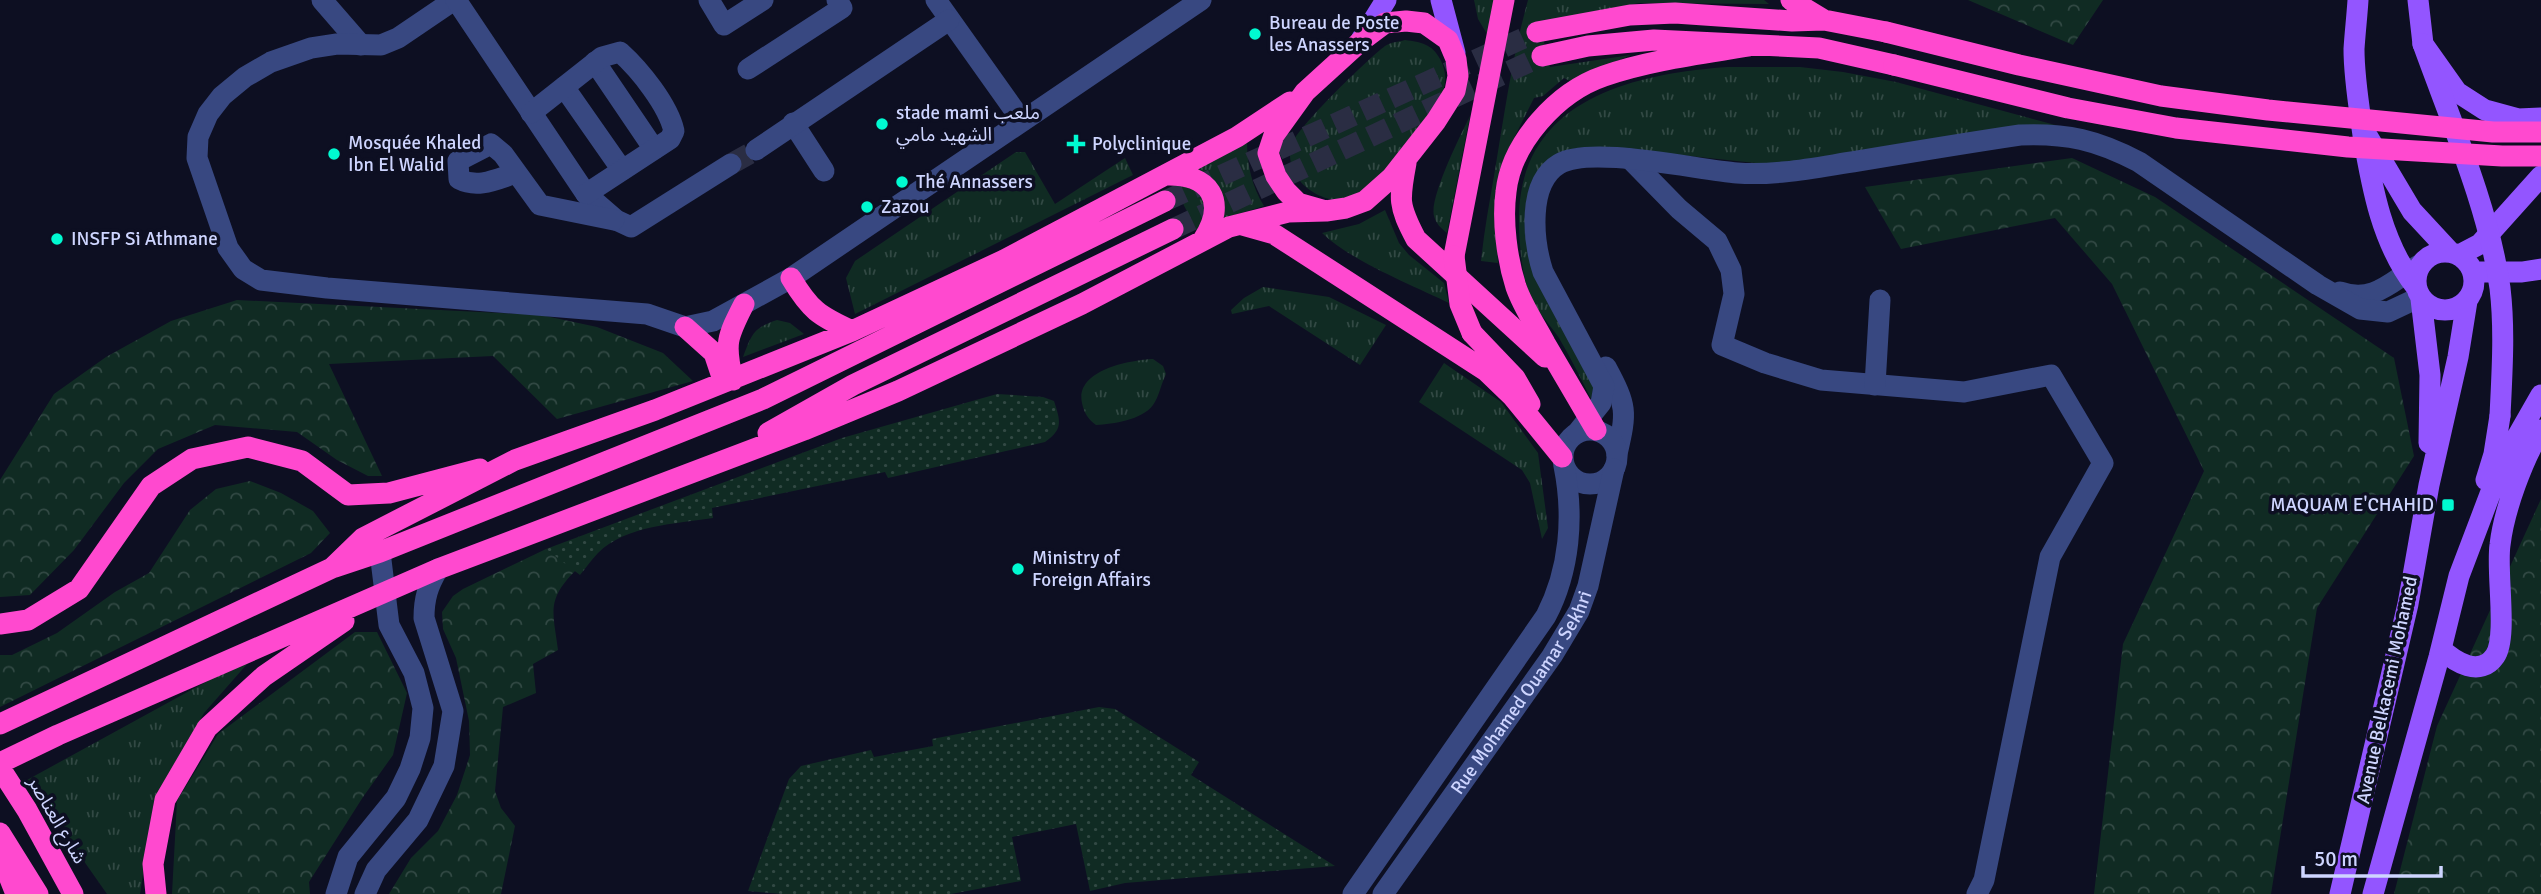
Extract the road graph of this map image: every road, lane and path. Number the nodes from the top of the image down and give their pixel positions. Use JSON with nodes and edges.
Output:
{"nodes":[{"id":1,"x":322,"y":0,"type":"edge"},
{"id":2,"x":455,"y":0,"type":"edge"},
{"id":3,"x":709,"y":0,"type":"edge"},
{"id":4,"x":762,"y":0,"type":"edge"},
{"id":5,"x":837,"y":0,"type":"edge"},
{"id":6,"x":936,"y":0,"type":"edge"},
{"id":7,"x":1201,"y":0,"type":"edge"},
{"id":8,"x":1386,"y":0,"type":"edge"},
{"id":9,"x":1441,"y":0,"type":"edge"},
{"id":10,"x":1504,"y":0,"type":"edge"},
{"id":11,"x":1791,"y":0,"type":"edge"},
{"id":12,"x":2358,"y":0,"type":"edge"},
{"id":13,"x":2418,"y":0,"type":"edge"},
{"id":14,"x":949,"y":20,"type":"junction"},
{"id":15,"x":1824,"y":20,"type":"junction"},
{"id":16,"x":1536,"y":32,"type":"tunnel mouth"},
{"id":17,"x":1361,"y":41,"type":"junction"},
{"id":18,"x":2423,"y":44,"type":"junction"},
{"id":19,"x":361,"y":46,"type":"junction"},
{"id":20,"x":1749,"y":46,"type":"junction"},
{"id":21,"x":1542,"y":56,"type":"tunnel mouth"},
{"id":22,"x":1456,"y":59,"type":"junction"},
{"id":23,"x":595,"y":62,"type":"junction"},
{"id":24,"x":748,"y":69,"type":"dead end"},
{"id":25,"x":564,"y":87,"type":"junction"},
{"id":26,"x":1305,"y":92,"type":"junction"},
{"id":27,"x":531,"y":113,"type":"junction"},
{"id":28,"x":2541,"y":118,"type":"edge"},
{"id":29,"x":1022,"y":121,"type":"junction"},
{"id":30,"x":793,"y":123,"type":"junction"},
{"id":31,"x":2362,"y":126,"type":"junction"},
{"id":32,"x":2541,"y":132,"type":"edge"},
{"id":33,"x":654,"y":149,"type":"junction"},
{"id":34,"x":756,"y":150,"type":"tunnel mouth"},
{"id":35,"x":2541,"y":156,"type":"edge"},
{"id":36,"x":1406,"y":158,"type":"junction"},
{"id":37,"x":1630,"y":159,"type":"junction"},
{"id":38,"x":731,"y":164,"type":"tunnel mouth"},
{"id":39,"x":622,"y":170,"type":"junction"},
{"id":40,"x":824,"y":171,"type":"dead end"},
{"id":41,"x":516,"y":173,"type":"dead end"},
{"id":42,"x":1163,"y":175,"type":"junction"},
{"id":43,"x":2541,"y":176,"type":"edge"},
{"id":44,"x":586,"y":194,"type":"junction"},
{"id":45,"x":1165,"y":201,"type":"tunnel mouth"},
{"id":46,"x":1287,"y":202,"type":"junction"},
{"id":47,"x":616,"y":220,"type":"junction"},
{"id":48,"x":1240,"y":224,"type":"junction"},
{"id":49,"x":1173,"y":229,"type":"tunnel mouth"},
{"id":50,"x":1536,"y":232,"type":"junction"},
{"id":51,"x":1203,"y":240,"type":"junction"},
{"id":52,"x":2454,"y":254,"type":"junction"},
{"id":53,"x":1311,"y":257,"type":"junction"},
{"id":54,"x":2541,"y":269,"type":"edge"},
{"id":55,"x":2473,"y":272,"type":"junction"},
{"id":56,"x":791,"y":278,"type":"junction"},
{"id":57,"x":2417,"y":284,"type":"junction"},
{"id":58,"x":2318,"y":285,"type":"junction"},
{"id":59,"x":1880,"y":300,"type":"dead end"},
{"id":60,"x":2467,"y":301,"type":"junction"},
{"id":61,"x":744,"y":304,"type":"junction"},
{"id":62,"x":685,"y":327,"type":"junction"},
{"id":63,"x":852,"y":331,"type":"junction"},
{"id":64,"x":1563,"y":376,"type":"junction"},
{"id":65,"x":729,"y":382,"type":"junction"},
{"id":66,"x":1875,"y":385,"type":"junction"},
{"id":67,"x":2541,"y":396,"type":"edge"},
{"id":68,"x":1588,"y":427,"type":"junction"},
{"id":69,"x":2541,"y":429,"type":"edge"},
{"id":70,"x":2535,"y":451,"type":"edge"},
{"id":71,"x":621,"y":454,"type":"junction"},
{"id":72,"x":1559,"y":454,"type":"junction"},
{"id":73,"x":515,"y":460,"type":"junction"},
{"id":74,"x":1615,"y":461,"type":"junction"},
{"id":75,"x":709,"y":467,"type":"junction"},
{"id":76,"x":2429,"y":485,"type":"junction"},
{"id":77,"x":380,"y":552,"type":"junction"},
{"id":78,"x":332,"y":568,"type":"junction"},
{"id":79,"x":438,"y":569,"type":"junction"},
{"id":80,"x":2459,"y":576,"type":"junction"},
{"id":81,"x":386,"y":592,"type":"junction"},
{"id":82,"x":0,"y":624,"type":"edge"},
{"id":83,"x":2441,"y":649,"type":"junction"},
{"id":84,"x":0,"y":724,"type":"edge"},
{"id":85,"x":0,"y":763,"type":"edge"},
{"id":86,"x":0,"y":768,"type":"edge"},
{"id":87,"x":0,"y":833,"type":"edge"},
{"id":88,"x":0,"y":854,"type":"edge"},
{"id":89,"x":16,"y":894,"type":"edge"},
{"id":90,"x":37,"y":894,"type":"edge"},
{"id":91,"x":73,"y":894,"type":"edge"},
{"id":92,"x":156,"y":894,"type":"edge"},
{"id":93,"x":336,"y":894,"type":"edge"},
{"id":94,"x":365,"y":894,"type":"edge"},
{"id":95,"x":1353,"y":894,"type":"edge"},
{"id":96,"x":1383,"y":894,"type":"edge"},
{"id":97,"x":1977,"y":894,"type":"edge"},
{"id":98,"x":2340,"y":894,"type":"edge"},
{"id":99,"x":2372,"y":894,"type":"edge"}],
"edges":[{"from":1,"to":19,"type":"street"},
{"from":2,"to":19,"type":"street"},
{"from":2,"to":27,"type":"street"},
{"from":3,"to":4,"type":"street"},
{"from":5,"to":24,"type":"street"},
{"from":6,"to":14,"type":"street"},
{"from":7,"to":29,"type":"street"},
{"from":8,"to":17,"type":"main road"},
{"from":9,"to":22,"type":"main road"},
{"from":10,"to":72,"type":"highway","bridge":true},
{"from":11,"to":15,"type":"highway"},
{"from":12,"to":31,"type":"main road"},
{"from":13,"to":18,"type":"main road"},
{"from":14,"to":29,"type":"street"},
{"from":14,"to":30,"type":"street"},
{"from":15,"to":16,"type":"highway"},
{"from":15,"to":32,"type":"highway","bridge":true},
{"from":17,"to":22,"type":"highway"},
{"from":17,"to":26,"type":"highway"},
{"from":18,"to":28,"type":"main road","bridge":true},
{"from":18,"to":80,"type":"main road","bridge":true},
{"from":19,"to":62,"type":"street"},
{"from":20,"to":21,"type":"highway"},
{"from":20,"to":35,"type":"highway","bridge":true},
{"from":20,"to":64,"type":"highway"},
{"from":22,"to":36,"type":"highway"},
{"from":23,"to":25,"type":"street"},
{"from":23,"to":33,"type":"street"},
{"from":23,"to":33,"type":"street"},
{"from":25,"to":27,"type":"street"},
{"from":25,"to":39,"type":"street"},
{"from":26,"to":42,"type":"highway"},
{"from":26,"to":46,"type":"highway"},
{"from":27,"to":44,"type":"street"},
{"from":29,"to":56,"type":"street"},
{"from":30,"to":34,"type":"street"},
{"from":30,"to":40,"type":"street"},
{"from":31,"to":52,"type":"main road"},
{"from":31,"to":57,"type":"main road"},
{"from":33,"to":39,"type":"street"},
{"from":36,"to":46,"type":"highway"},
{"from":36,"to":64,"type":"highway"},
{"from":37,"to":50,"type":"street"},
{"from":37,"to":58,"type":"street"},
{"from":37,"to":66,"type":"street"},
{"from":38,"to":47,"type":"street"},
{"from":39,"to":44,"type":"street"},
{"from":41,"to":47,"type":"street"},
{"from":42,"to":51,"type":"highway"},
{"from":42,"to":63,"type":"highway"},
{"from":43,"to":52,"type":"main road"},
{"from":44,"to":47,"type":"street"},
{"from":45,"to":71,"type":"highway"},
{"from":46,"to":48,"type":"highway"},
{"from":46,"to":53,"type":"highway"},
{"from":48,"to":51,"type":"highway"},
{"from":48,"to":53,"type":"highway"},
{"from":49,"to":75,"type":"highway"},
{"from":50,"to":68,"type":"street"},
{"from":50,"to":74,"type":"street","name":"Rue Mohamed Ouamar Sekhri"},
{"from":51,"to":75,"type":"highway"},
{"from":52,"to":55,"type":"main road"},
{"from":52,"to":57,"type":"main road"},
{"from":53,"to":72,"type":"highway"},
{"from":54,"to":55,"type":"main road"},
{"from":55,"to":60,"type":"main road"},
{"from":56,"to":61,"type":"street"},
{"from":56,"to":63,"type":"highway"},
{"from":57,"to":58,"type":"street"},
{"from":57,"to":58,"type":"street"},
{"from":57,"to":60,"type":"main road"},
{"from":57,"to":76,"type":"main road"},
{"from":59,"to":66,"type":"street"},
{"from":60,"to":76,"type":"main road"},
{"from":61,"to":62,"type":"street"},
{"from":61,"to":65,"type":"highway"},
{"from":62,"to":65,"type":"highway"},
{"from":63,"to":65,"type":"highway"},
{"from":64,"to":68,"type":"highway"},
{"from":65,"to":73,"type":"highway"},
{"from":66,"to":97,"type":"street"},
{"from":67,"to":80,"type":"main road"},
{"from":68,"to":72,"type":"street"},
{"from":68,"to":74,"type":"street"},
{"from":69,"to":70,"type":"main road"},
{"from":70,"to":83,"type":"main road"},
{"from":71,"to":73,"type":"highway"},
{"from":71,"to":77,"type":"highway"},
{"from":72,"to":74,"type":"street"},
{"from":72,"to":95,"type":"street"},
{"from":73,"to":78,"type":"highway"},
{"from":73,"to":82,"type":"highway"},
{"from":74,"to":96,"type":"street","name":"Rue Mohamed Ouamar Sekhri"},
{"from":75,"to":79,"type":"highway"},
{"from":76,"to":98,"type":"main road","name":"Avenue Belkacemi Mohamed"},
{"from":77,"to":78,"type":"highway"},
{"from":77,"to":81,"type":"street"},
{"from":78,"to":84,"type":"highway"},
{"from":79,"to":81,"type":"highway"},
{"from":79,"to":94,"type":"street"},
{"from":80,"to":83,"type":"main road"},
{"from":81,"to":85,"type":"highway"},
{"from":81,"to":92,"type":"highway"},
{"from":81,"to":93,"type":"street"},
{"from":83,"to":99,"type":"main road"},
{"from":86,"to":91,"type":"highway","name":"شارع العناصر"},
{"from":87,"to":90,"type":"highway"},
{"from":88,"to":89,"type":"highway"}]}
